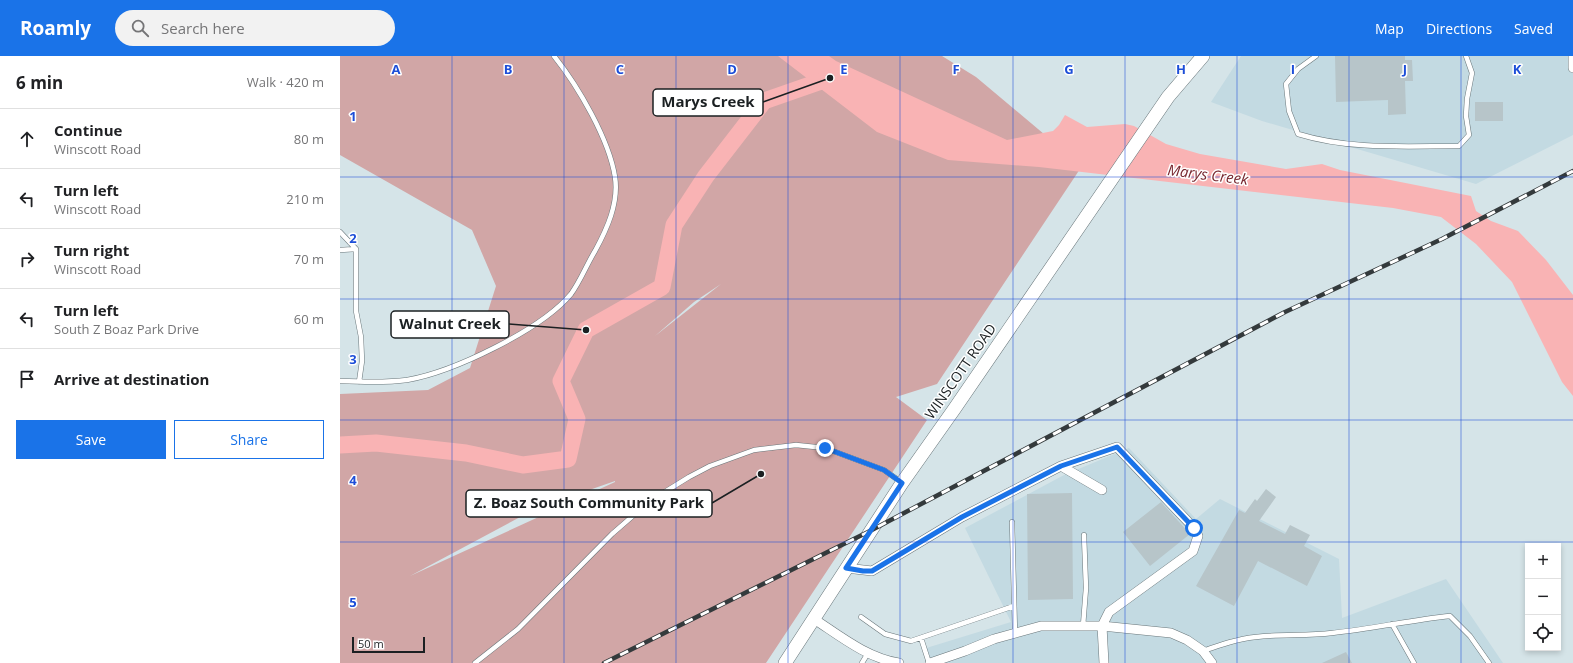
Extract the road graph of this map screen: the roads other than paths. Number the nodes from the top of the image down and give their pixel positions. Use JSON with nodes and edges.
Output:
{"nodes":[{"id":1,"x":554,"y":56,"type":"edge"},
{"id":2,"x":1202,"y":56,"type":"edge"},
{"id":3,"x":1316,"y":56,"type":"edge"},
{"id":4,"x":1466,"y":56,"type":"edge"},
{"id":5,"x":1573,"y":56,"type":"edge"},
{"id":6,"x":1573,"y":68,"type":"edge"},
{"id":7,"x":340,"y":232,"type":"edge"},
{"id":8,"x":340,"y":250,"type":"edge"},
{"id":9,"x":356,"y":250,"type":"junction"},
{"id":10,"x":340,"y":381,"type":"edge"},
{"id":11,"x":359,"y":382,"type":"junction"},
{"id":12,"x":1061,"y":466,"type":"junction"},
{"id":13,"x":902,"y":483,"type":"junction"},
{"id":14,"x":1102,"y":490,"type":"dead end"},
{"id":15,"x":1012,"y":522,"type":"dead end"},
{"id":16,"x":1084,"y":535,"type":"dead end"},
{"id":17,"x":846,"y":568,"type":"junction"},
{"id":18,"x":1014,"y":606,"type":"junction"},
{"id":19,"x":861,"y":617,"type":"dead end"},
{"id":20,"x":814,"y":619,"type":"junction"},
{"id":21,"x":1392,"y":624,"type":"junction"},
{"id":22,"x":1083,"y":626,"type":"junction"},
{"id":23,"x":1102,"y":626,"type":"junction"},
{"id":24,"x":1015,"y":633,"type":"junction"},
{"id":25,"x":921,"y":638,"type":"junction"},
{"id":26,"x":1203,"y":651,"type":"junction"},
{"id":27,"x":868,"y":653,"type":"junction"},
{"id":28,"x":475,"y":663,"type":"edge"},
{"id":29,"x":785,"y":663,"type":"edge"},
{"id":30,"x":862,"y":663,"type":"edge"},
{"id":31,"x":899,"y":663,"type":"edge"},
{"id":32,"x":929,"y":663,"type":"edge"},
{"id":33,"x":1104,"y":663,"type":"edge"},
{"id":34,"x":1212,"y":663,"type":"edge"},
{"id":35,"x":1414,"y":663,"type":"edge"},
{"id":36,"x":1489,"y":663,"type":"edge"}],
"edges":[{"from":1,"to":11,"type":"lane"},
{"from":2,"to":13,"type":"main road","name":"WINSCOTT ROAD"},
{"from":3,"to":4,"type":"lane"},
{"from":5,"to":6,"type":"street"},
{"from":7,"to":9,"type":"lane"},
{"from":8,"to":9,"type":"lane"},
{"from":9,"to":11,"type":"lane"},
{"from":10,"to":11,"type":"lane"},
{"from":12,"to":14,"type":"street"},
{"from":12,"to":17,"type":"street"},
{"from":12,"to":23,"type":"street"},
{"from":13,"to":17,"type":"main road","name":"WINSCOTT ROAD"},
{"from":13,"to":28,"type":"lane"},
{"from":15,"to":18,"type":"lane"},
{"from":16,"to":22,"type":"lane"},
{"from":17,"to":20,"type":"main road","name":"WINSCOTT ROAD"},
{"from":18,"to":24,"type":"lane"},
{"from":18,"to":25,"type":"lane"},
{"from":19,"to":25,"type":"lane"},
{"from":20,"to":27,"type":"street"},
{"from":20,"to":29,"type":"main road","name":"WINSCOTT ROAD"},
{"from":21,"to":26,"type":"lane"},
{"from":21,"to":35,"type":"lane"},
{"from":21,"to":36,"type":"lane"},
{"from":22,"to":23,"type":"street"},
{"from":22,"to":24,"type":"street"},
{"from":23,"to":26,"type":"street"},
{"from":23,"to":33,"type":"street"},
{"from":24,"to":32,"type":"street"},
{"from":25,"to":32,"type":"lane"},
{"from":26,"to":34,"type":"street"},
{"from":27,"to":30,"type":"lane"},
{"from":27,"to":31,"type":"street"}]}
